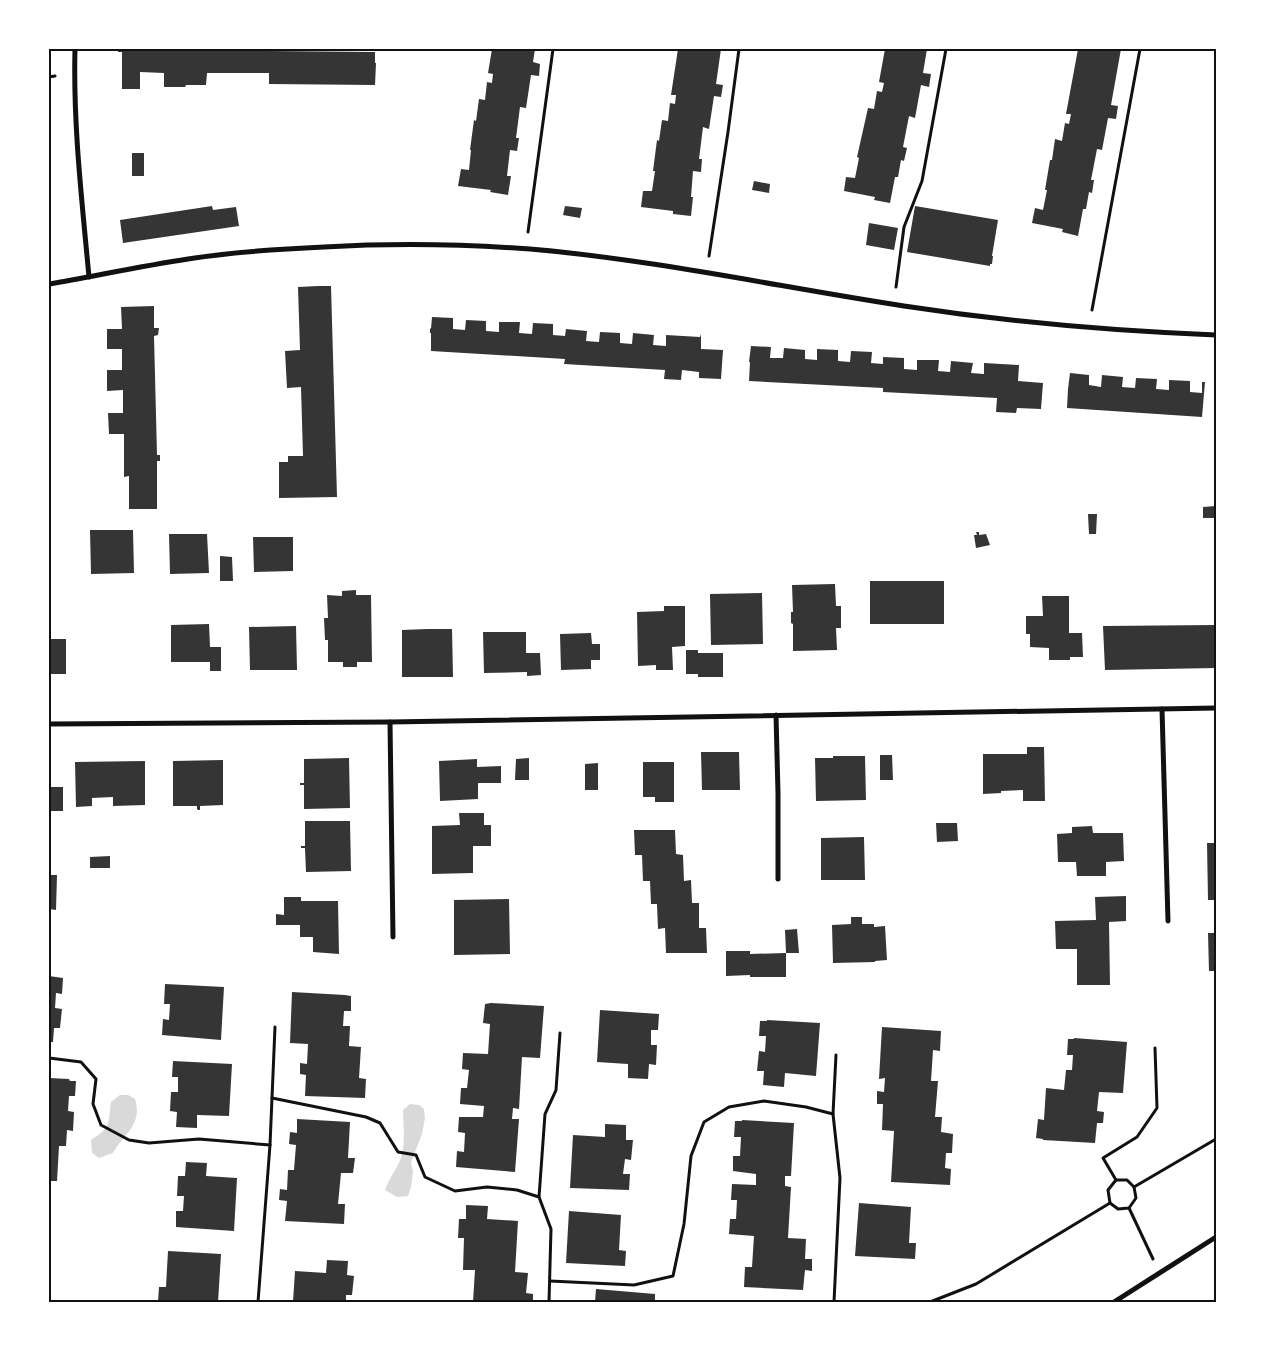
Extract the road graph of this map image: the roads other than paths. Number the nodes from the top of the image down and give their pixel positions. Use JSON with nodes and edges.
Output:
{"nodes":[{"id":1,"x":75,"y":49,"type":"edge"},
{"id":2,"x":89,"y":277,"type":"junction"},
{"id":3,"x":49,"y":284,"type":"edge"},
{"id":4,"x":1216,"y":334,"type":"edge"},
{"id":5,"x":1216,"y":708,"type":"edge"},
{"id":6,"x":1162,"y":709,"type":"junction"},
{"id":7,"x":776,"y":715,"type":"junction"},
{"id":8,"x":390,"y":722,"type":"junction"},
{"id":9,"x":49,"y":724,"type":"edge"},
{"id":10,"x":778,"y":879,"type":"dead end"},
{"id":11,"x":1168,"y":921,"type":"dead end"},
{"id":12,"x":393,"y":936,"type":"dead end"},
{"id":13,"x":1216,"y":1237,"type":"edge"},
{"id":14,"x":1114,"y":1302,"type":"edge"}],
"edges":[{"from":1,"to":2,"type":"street"},
{"from":2,"to":3,"type":"street"},
{"from":2,"to":4,"type":"street"},
{"from":5,"to":6,"type":"street"},
{"from":6,"to":7,"type":"street"},
{"from":6,"to":11,"type":"street"},
{"from":7,"to":8,"type":"street"},
{"from":7,"to":10,"type":"street"},
{"from":8,"to":9,"type":"street"},
{"from":8,"to":12,"type":"street"},
{"from":13,"to":14,"type":"street"}]}
